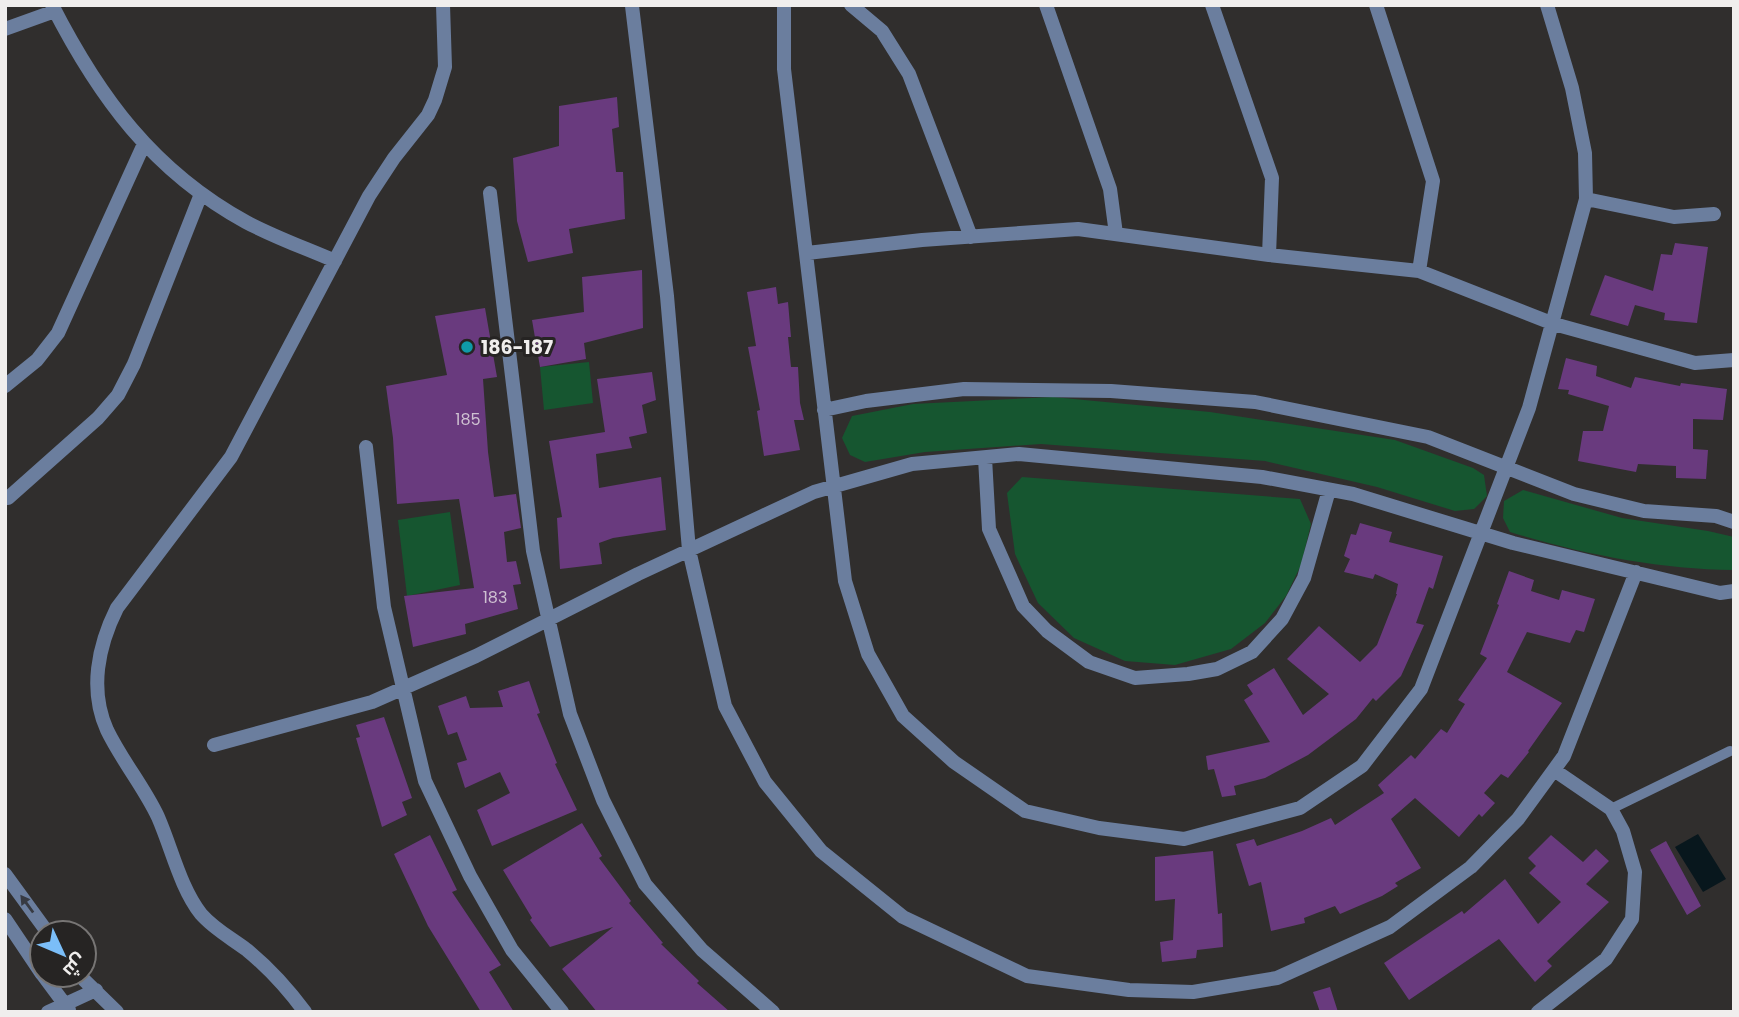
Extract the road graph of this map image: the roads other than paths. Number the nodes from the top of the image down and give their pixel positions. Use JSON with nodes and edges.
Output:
{"nodes":[{"id":1,"x":443,"y":5,"type":"edge"},
{"id":2,"x":784,"y":5,"type":"edge"},
{"id":3,"x":851,"y":5,"type":"edge"},
{"id":4,"x":1046,"y":5,"type":"edge"},
{"id":5,"x":1212,"y":5,"type":"edge"},
{"id":6,"x":1376,"y":5,"type":"edge"},
{"id":7,"x":1546,"y":5,"type":"edge"},
{"id":8,"x":632,"y":6,"type":"edge"},
{"id":9,"x":54,"y":8,"type":"edge"},
{"id":10,"x":5,"y":29,"type":"edge"},
{"id":11,"x":144,"y":144,"type":"junction"},
{"id":12,"x":490,"y":193,"type":"dead end"},
{"id":13,"x":201,"y":194,"type":"junction"},
{"id":14,"x":1586,"y":199,"type":"junction"},
{"id":15,"x":1714,"y":214,"type":"dead end"},
{"id":16,"x":1116,"y":234,"type":"junction"},
{"id":17,"x":971,"y":237,"type":"junction"},
{"id":18,"x":807,"y":253,"type":"junction"},
{"id":19,"x":1269,"y":255,"type":"junction"},
{"id":20,"x":335,"y":261,"type":"junction"},
{"id":21,"x":1419,"y":271,"type":"junction"},
{"id":22,"x":1554,"y":324,"type":"junction"},
{"id":23,"x":1734,"y":360,"type":"edge"},
{"id":24,"x":5,"y":386,"type":"edge"},
{"id":25,"x":824,"y":410,"type":"junction"},
{"id":26,"x":366,"y":447,"type":"dead end"},
{"id":27,"x":985,"y":458,"type":"junction"},
{"id":28,"x":1507,"y":468,"type":"junction"},
{"id":29,"x":833,"y":487,"type":"junction"},
{"id":30,"x":1329,"y":490,"type":"junction"},
{"id":31,"x":8,"y":498,"type":"dead end"},
{"id":32,"x":1734,"y":523,"type":"edge"},
{"id":33,"x":1483,"y":534,"type":"junction"},
{"id":34,"x":689,"y":550,"type":"junction"},
{"id":35,"x":1636,"y":572,"type":"junction"},
{"id":36,"x":1734,"y":591,"type":"edge"},
{"id":37,"x":548,"y":620,"type":"junction"},
{"id":38,"x":402,"y":688,"type":"junction"},
{"id":39,"x":214,"y":745,"type":"dead end"},
{"id":40,"x":1730,"y":751,"type":"dead end"},
{"id":41,"x":1554,"y":770,"type":"junction"},
{"id":42,"x":1611,"y":808,"type":"junction"},
{"id":43,"x":5,"y":874,"type":"edge"},
{"id":44,"x":5,"y":919,"type":"edge"},
{"id":45,"x":38,"y":919,"type":"edge"},
{"id":46,"x":28,"y":954,"type":"edge"},
{"id":47,"x":53,"y":989,"type":"edge"},
{"id":48,"x":96,"y":990,"type":"joint"},
{"id":49,"x":67,"y":1008,"type":"edge"},
{"id":50,"x":48,"y":1012,"type":"edge"},
{"id":51,"x":117,"y":1012,"type":"edge"},
{"id":52,"x":305,"y":1012,"type":"edge"},
{"id":53,"x":562,"y":1012,"type":"edge"},
{"id":54,"x":773,"y":1012,"type":"edge"},
{"id":55,"x":1538,"y":1012,"type":"edge"}],
"edges":[{"from":1,"to":20,"type":"street"},
{"from":2,"to":18,"type":"street"},
{"from":3,"to":17,"type":"street"},
{"from":4,"to":16,"type":"street"},
{"from":5,"to":19,"type":"street"},
{"from":6,"to":21,"type":"street"},
{"from":7,"to":14,"type":"street"},
{"from":8,"to":34,"type":"street"},
{"from":9,"to":10,"type":"street"},
{"from":9,"to":11,"type":"street"},
{"from":11,"to":13,"type":"street"},
{"from":11,"to":24,"type":"street"},
{"from":12,"to":37,"type":"street"},
{"from":13,"to":20,"type":"street"},
{"from":13,"to":31,"type":"street"},
{"from":14,"to":15,"type":"street"},
{"from":14,"to":22,"type":"street"},
{"from":16,"to":17,"type":"street"},
{"from":16,"to":19,"type":"street"},
{"from":17,"to":18,"type":"street"},
{"from":18,"to":25,"type":"street"},
{"from":19,"to":21,"type":"street"},
{"from":20,"to":52,"type":"street"},
{"from":21,"to":22,"type":"street"},
{"from":22,"to":23,"type":"street"},
{"from":22,"to":28,"type":"street"},
{"from":25,"to":28,"type":"street"},
{"from":25,"to":29,"type":"street"},
{"from":26,"to":38,"type":"street"},
{"from":27,"to":29,"type":"street"},
{"from":27,"to":30,"type":"street"},
{"from":27,"to":30,"type":"street"},
{"from":28,"to":32,"type":"street"},
{"from":28,"to":33,"type":"street"},
{"from":29,"to":33,"type":"street"},
{"from":29,"to":34,"type":"street"},
{"from":30,"to":33,"type":"street"},
{"from":33,"to":35,"type":"street"},
{"from":34,"to":37,"type":"street"},
{"from":34,"to":41,"type":"street"},
{"from":35,"to":36,"type":"street"},
{"from":35,"to":41,"type":"street"},
{"from":37,"to":38,"type":"street"},
{"from":37,"to":54,"type":"street"},
{"from":38,"to":39,"type":"street"},
{"from":38,"to":53,"type":"street"},
{"from":40,"to":42,"type":"lane"},
{"from":41,"to":42,"type":"street"},
{"from":42,"to":55,"type":"street"},
{"from":45,"to":43,"type":"street","one_way":true},
{"from":44,"to":46,"type":"street"},
{"from":47,"to":49,"type":"street"},
{"from":48,"to":49,"type":"street"},
{"from":48,"to":51,"type":"street"},
{"from":49,"to":50,"type":"street"}]}
